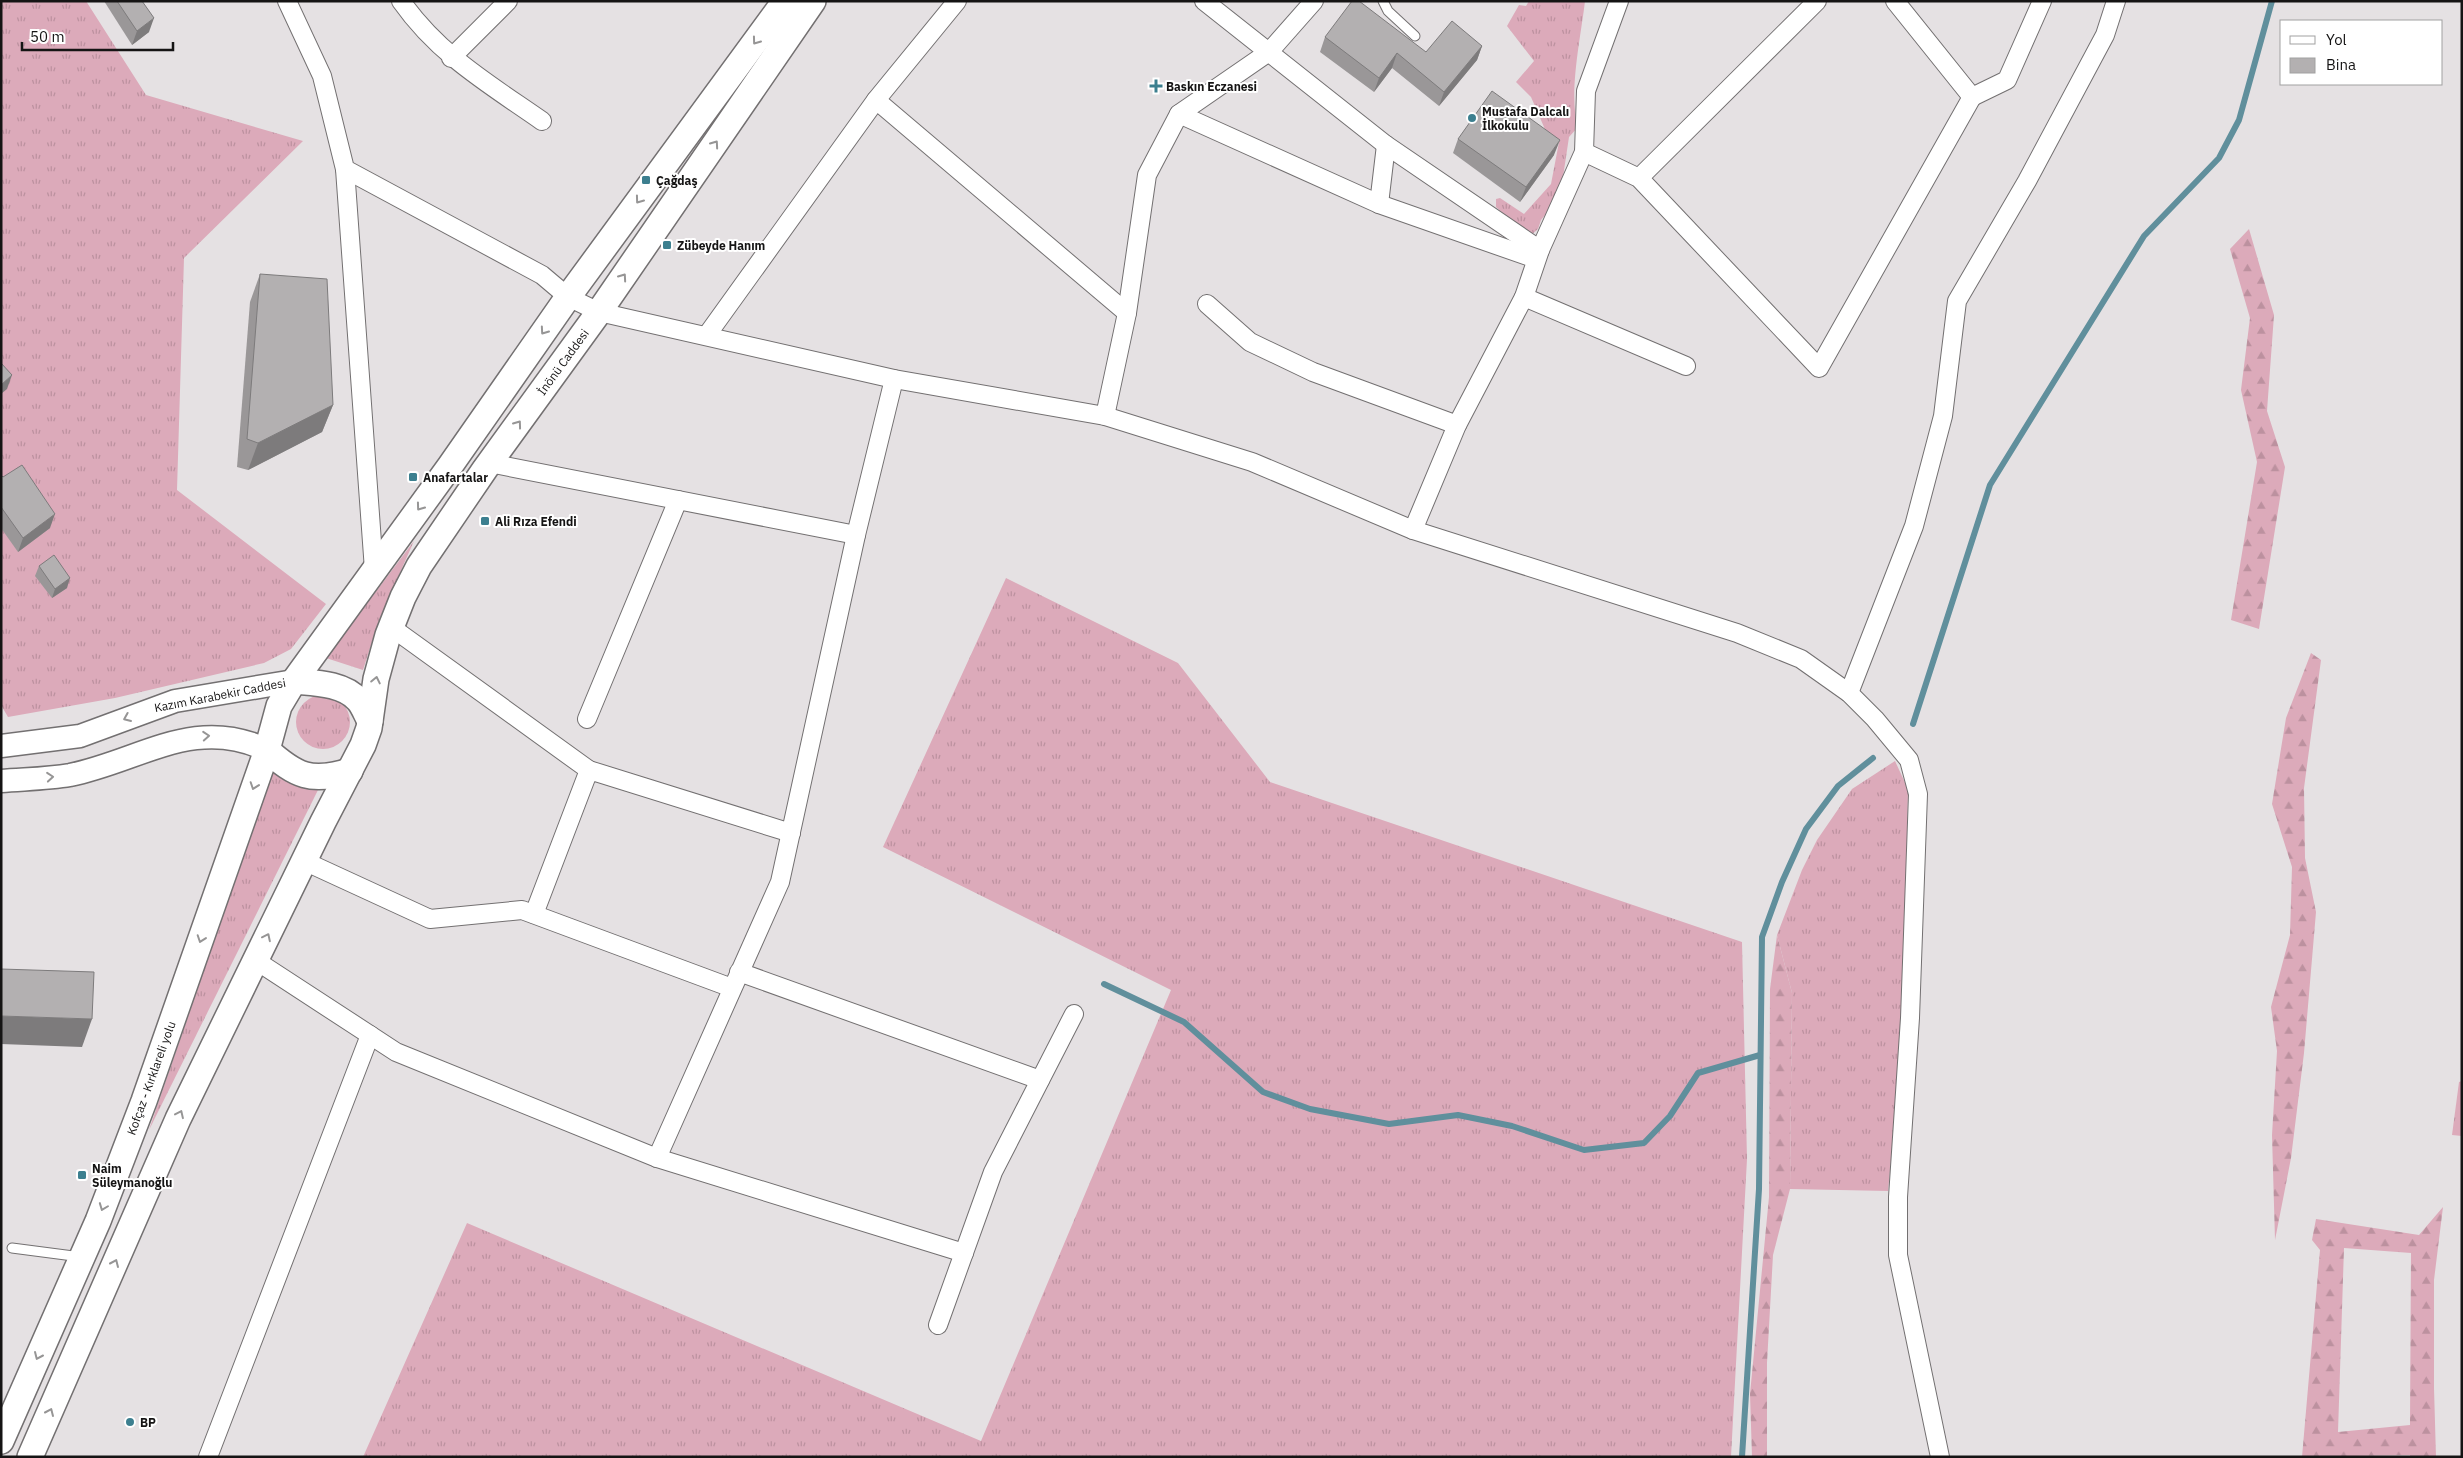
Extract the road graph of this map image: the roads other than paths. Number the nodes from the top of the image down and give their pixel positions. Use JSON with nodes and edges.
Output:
{"nodes":[{"id":1,"x":287,"y":1,"type":"edge"},
{"id":2,"x":401,"y":1,"type":"edge"},
{"id":3,"x":508,"y":1,"type":"edge"},
{"id":4,"x":785,"y":1,"type":"edge"},
{"id":5,"x":814,"y":1,"type":"edge"},
{"id":6,"x":957,"y":1,"type":"edge"},
{"id":7,"x":1204,"y":1,"type":"edge"},
{"id":8,"x":1314,"y":1,"type":"edge"},
{"id":9,"x":1383,"y":1,"type":"edge"},
{"id":10,"x":1619,"y":1,"type":"edge"},
{"id":11,"x":1817,"y":1,"type":"edge"},
{"id":12,"x":1895,"y":1,"type":"edge"},
{"id":13,"x":2042,"y":1,"type":"edge"},
{"id":14,"x":2116,"y":1,"type":"edge"},
{"id":15,"x":1415,"y":36,"type":"dead end"},
{"id":16,"x":1268,"y":52,"type":"junction"},
{"id":17,"x":451,"y":58,"type":"junction"},
{"id":18,"x":1972,"y":97,"type":"junction"},
{"id":19,"x":876,"y":100,"type":"junction"},
{"id":20,"x":1180,"y":114,"type":"junction"},
{"id":21,"x":542,"y":122,"type":"dead end"},
{"id":22,"x":1386,"y":144,"type":"junction"},
{"id":23,"x":1584,"y":152,"type":"junction"},
{"id":24,"x":345,"y":169,"type":"junction"},
{"id":25,"x":1640,"y":178,"type":"junction"},
{"id":26,"x":1379,"y":204,"type":"junction"},
{"id":27,"x":1538,"y":254,"type":"junction"},
{"id":28,"x":568,"y":296,"type":"junction"},
{"id":29,"x":1524,"y":297,"type":"junction"},
{"id":30,"x":1207,"y":304,"type":"dead end"},
{"id":31,"x":599,"y":312,"type":"junction"},
{"id":32,"x":1127,"y":312,"type":"junction"},
{"id":33,"x":706,"y":335,"type":"junction"},
{"id":34,"x":1686,"y":366,"type":"dead end"},
{"id":35,"x":894,"y":379,"type":"junction"},
{"id":36,"x":1105,"y":416,"type":"junction"},
{"id":37,"x":1457,"y":425,"type":"junction"},
{"id":38,"x":489,"y":463,"type":"junction"},
{"id":39,"x":678,"y":500,"type":"junction"},
{"id":40,"x":1413,"y":530,"type":"junction"},
{"id":41,"x":856,"y":535,"type":"junction"},
{"id":42,"x":374,"y":570,"type":"junction"},
{"id":43,"x":391,"y":626,"type":"junction"},
{"id":44,"x":294,"y":681,"type":"junction"},
{"id":45,"x":1849,"y":693,"type":"junction"},
{"id":46,"x":587,"y":719,"type":"dead end"},
{"id":47,"x":370,"y":721,"type":"junction"},
{"id":48,"x":1,"y":746,"type":"edge"},
{"id":49,"x":267,"y":750,"type":"junction"},
{"id":50,"x":589,"y":770,"type":"junction"},
{"id":51,"x":350,"y":771,"type":"junction"},
{"id":52,"x":1,"y":781,"type":"edge"},
{"id":53,"x":791,"y":833,"type":"junction"},
{"id":54,"x":304,"y":861,"type":"junction"},
{"id":55,"x":534,"y":914,"type":"junction"},
{"id":56,"x":255,"y":960,"type":"junction"},
{"id":57,"x":736,"y":980,"type":"junction"},
{"id":58,"x":1074,"y":1014,"type":"dead end"},
{"id":59,"x":370,"y":1035,"type":"junction"},
{"id":60,"x":1040,"y":1080,"type":"junction"},
{"id":61,"x":657,"y":1158,"type":"junction"},
{"id":62,"x":12,"y":1248,"type":"dead end"},
{"id":63,"x":964,"y":1253,"type":"junction"},
{"id":64,"x":82,"y":1257,"type":"junction"},
{"id":65,"x":938,"y":1325,"type":"dead end"},
{"id":66,"x":1,"y":1441,"type":"edge"},
{"id":67,"x":30,"y":1457,"type":"edge"},
{"id":68,"x":208,"y":1457,"type":"edge"},
{"id":69,"x":1940,"y":1457,"type":"edge"}],
"edges":[{"from":1,"to":24,"type":"street"},
{"from":2,"to":17,"type":"street"},
{"from":3,"to":17,"type":"street"},
{"from":4,"to":28,"type":"main road","one_way":true},
{"from":31,"to":5,"type":"main road","name":"İnönü Caddesi","one_way":true},
{"from":6,"to":19,"type":"street"},
{"from":7,"to":16,"type":"street"},
{"from":8,"to":16,"type":"street"},
{"from":9,"to":15,"type":"lane"},
{"from":10,"to":23,"type":"street"},
{"from":11,"to":25,"type":"street"},
{"from":12,"to":18,"type":"street"},
{"from":13,"to":18,"type":"street"},
{"from":14,"to":45,"type":"street"},
{"from":16,"to":20,"type":"street"},
{"from":16,"to":22,"type":"street"},
{"from":17,"to":21,"type":"street"},
{"from":18,"to":25,"type":"street"},
{"from":19,"to":32,"type":"street"},
{"from":19,"to":33,"type":"street"},
{"from":20,"to":26,"type":"street"},
{"from":20,"to":32,"type":"street"},
{"from":22,"to":26,"type":"street"},
{"from":22,"to":27,"type":"street"},
{"from":23,"to":25,"type":"street"},
{"from":23,"to":27,"type":"street"},
{"from":24,"to":28,"type":"street"},
{"from":24,"to":42,"type":"street"},
{"from":26,"to":27,"type":"street"},
{"from":27,"to":29,"type":"street"},
{"from":28,"to":31,"type":"street"},
{"from":28,"to":42,"type":"main road","one_way":true},
{"from":29,"to":34,"type":"street"},
{"from":29,"to":37,"type":"street"},
{"from":30,"to":37,"type":"street"},
{"from":31,"to":33,"type":"street"},
{"from":38,"to":31,"type":"main road","name":"İnönü Caddesi","one_way":true},
{"from":32,"to":36,"type":"street"},
{"from":33,"to":35,"type":"street"},
{"from":35,"to":36,"type":"street"},
{"from":35,"to":41,"type":"street"},
{"from":36,"to":40,"type":"street"},
{"from":37,"to":40,"type":"street"},
{"from":38,"to":39,"type":"street"},
{"from":38,"to":43,"type":"main road","name":"İnönü Caddesi"},
{"from":39,"to":41,"type":"street"},
{"from":39,"to":46,"type":"street"},
{"from":40,"to":45,"type":"street"},
{"from":41,"to":53,"type":"street"},
{"from":42,"to":44,"type":"main road"},
{"from":47,"to":43,"type":"main road","name":"İnönü Caddesi","one_way":true},
{"from":43,"to":50,"type":"street"},
{"from":44,"to":47,"type":"main road"},
{"from":44,"to":48,"type":"street","name":"Kazım Karabekir Caddesi","one_way":true},
{"from":44,"to":49,"type":"main road","name":"Kofçaz - Kırklareli yolu"},
{"from":45,"to":69,"type":"street"},
{"from":47,"to":51,"type":"main road","name":"İnönü Caddesi"},
{"from":49,"to":51,"type":"main road"},
{"from":52,"to":49,"type":"street","one_way":true},
{"from":49,"to":64,"type":"main road","name":"Kofçaz - Kırklareli yolu","one_way":true},
{"from":50,"to":53,"type":"street"},
{"from":50,"to":55,"type":"street"},
{"from":51,"to":54,"type":"main road"},
{"from":53,"to":57,"type":"street"},
{"from":54,"to":55,"type":"street"},
{"from":56,"to":54,"type":"main road","one_way":true},
{"from":55,"to":57,"type":"street"},
{"from":56,"to":59,"type":"street"},
{"from":67,"to":56,"type":"main road","one_way":true},
{"from":57,"to":60,"type":"street"},
{"from":57,"to":61,"type":"street"},
{"from":58,"to":60,"type":"street"},
{"from":59,"to":61,"type":"street"},
{"from":59,"to":68,"type":"street"},
{"from":60,"to":63,"type":"street"},
{"from":61,"to":63,"type":"street"},
{"from":62,"to":64,"type":"lane"},
{"from":63,"to":65,"type":"street"},
{"from":64,"to":66,"type":"main road","name":"Kofçaz - Kırklareli yolu","one_way":true}]}
